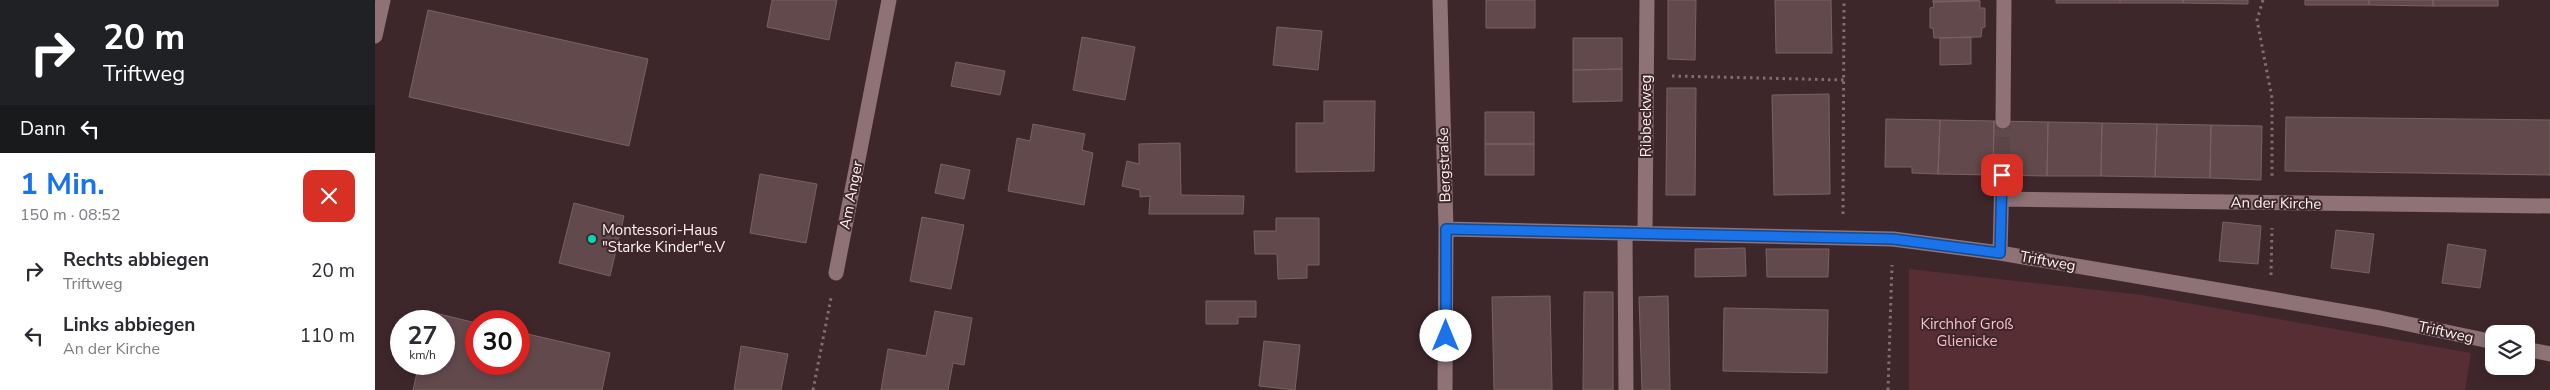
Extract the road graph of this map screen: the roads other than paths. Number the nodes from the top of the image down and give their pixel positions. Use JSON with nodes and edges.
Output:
{"nodes":[{"id":1,"x":383,"y":0,"type":"edge"},
{"id":2,"x":889,"y":0,"type":"edge"},
{"id":3,"x":1440,"y":0,"type":"edge"},
{"id":4,"x":1647,"y":0,"type":"edge"},
{"id":5,"x":2004,"y":0,"type":"edge"},
{"id":6,"x":375,"y":36,"type":"edge"},
{"id":7,"x":2003,"y":121,"type":"tunnel mouth"},
{"id":8,"x":2002,"y":175,"type":"tunnel mouth"},
{"id":9,"x":2002,"y":199,"type":"junction"},
{"id":10,"x":2550,"y":206,"type":"edge"},
{"id":11,"x":1446,"y":229,"type":"junction"},
{"id":12,"x":1645,"y":232,"type":"junction"},
{"id":13,"x":1625,"y":233,"type":"junction"},
{"id":14,"x":2000,"y":253,"type":"junction"},
{"id":15,"x":836,"y":273,"type":"road end"},
{"id":16,"x":2485,"y":340,"type":"edge"},
{"id":17,"x":2535,"y":351,"type":"edge"},
{"id":18,"x":2550,"y":354,"type":"edge"},
{"id":19,"x":1445,"y":390,"type":"edge"},
{"id":20,"x":1626,"y":390,"type":"edge"}],
"edges":[{"from":1,"to":6,"type":"street"},
{"from":2,"to":15,"type":"street","name":"Am Anger"},
{"from":3,"to":11,"type":"street","name":"Bergstraße"},
{"from":4,"to":12,"type":"street","name":"Ribbeckweg"},
{"from":5,"to":7,"type":"street"},
{"from":8,"to":9,"type":"street"},
{"from":9,"to":10,"type":"street","name":"An der Kirche"},
{"from":9,"to":14,"type":"street"},
{"from":11,"to":13,"type":"street","name":"Triftweg"},
{"from":11,"to":19,"type":"street","name":"Bergstraße"},
{"from":12,"to":13,"type":"street","name":"Triftweg"},
{"from":12,"to":14,"type":"street","name":"Triftweg"},
{"from":13,"to":20,"type":"street"},
{"from":14,"to":16,"type":"street","name":"Triftweg"},
{"from":17,"to":18,"type":"street"}]}
